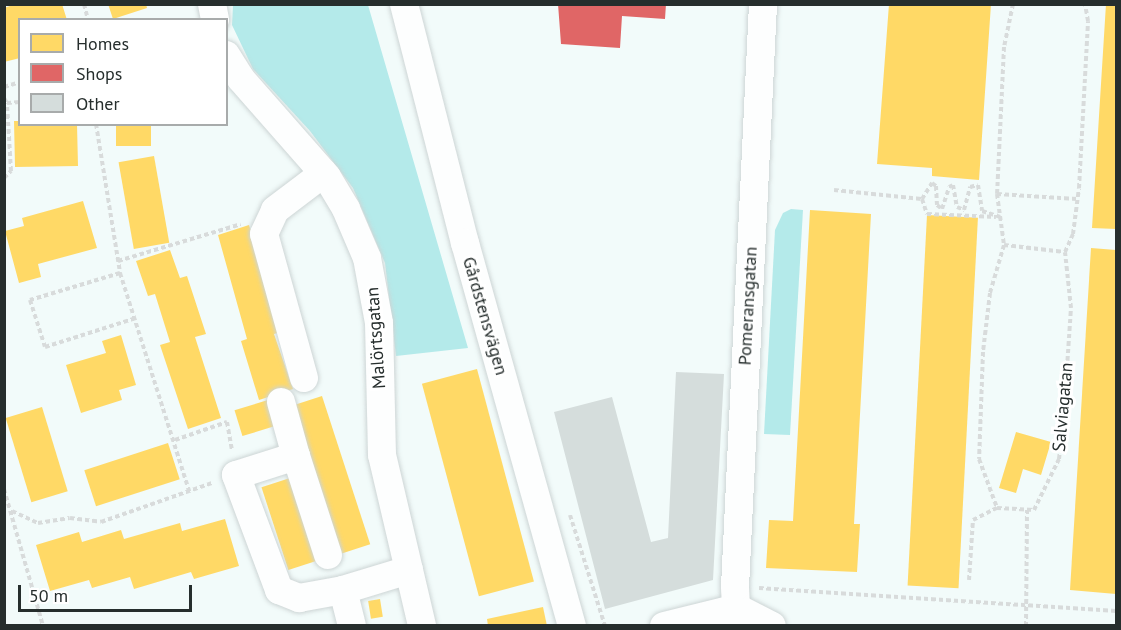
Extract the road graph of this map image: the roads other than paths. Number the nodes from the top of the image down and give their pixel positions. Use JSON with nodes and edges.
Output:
{"nodes":[{"id":1,"x":404,"y":4,"type":"edge"},
{"id":2,"x":763,"y":4,"type":"edge"},
{"id":3,"x":228,"y":58,"type":"edge"},
{"id":4,"x":324,"y":173,"type":"junction"},
{"id":5,"x":304,"y":378,"type":"dead end"},
{"id":6,"x":281,"y":402,"type":"dead end"},
{"id":7,"x":296,"y":456,"type":"junction"},
{"id":8,"x":328,"y":555,"type":"dead end"},
{"id":9,"x":409,"y":570,"type":"junction"},
{"id":10,"x":343,"y":590,"type":"junction"},
{"id":11,"x":736,"y":607,"type":"edge"},
{"id":12,"x":352,"y":626,"type":"edge"},
{"id":13,"x":422,"y":626,"type":"edge"},
{"id":14,"x":572,"y":626,"type":"edge"},
{"id":15,"x":664,"y":626,"type":"edge"},
{"id":16,"x":771,"y":626,"type":"edge"}],
"edges":[{"from":1,"to":14,"type":"street","name":"Gårdstensvägen"},
{"from":2,"to":11,"type":"street","name":"Pomeransgatan"},
{"from":3,"to":4,"type":"street","name":"Malörtsgatan"},
{"from":4,"to":5,"type":"street"},
{"from":4,"to":9,"type":"street","name":"Malörtsgatan"},
{"from":6,"to":7,"type":"street"},
{"from":7,"to":8,"type":"street"},
{"from":7,"to":10,"type":"street"},
{"from":9,"to":10,"type":"street"},
{"from":9,"to":13,"type":"street","name":"Malörtsgatan"},
{"from":10,"to":12,"type":"street"},
{"from":11,"to":15,"type":"street"},
{"from":11,"to":16,"type":"street"}]}
